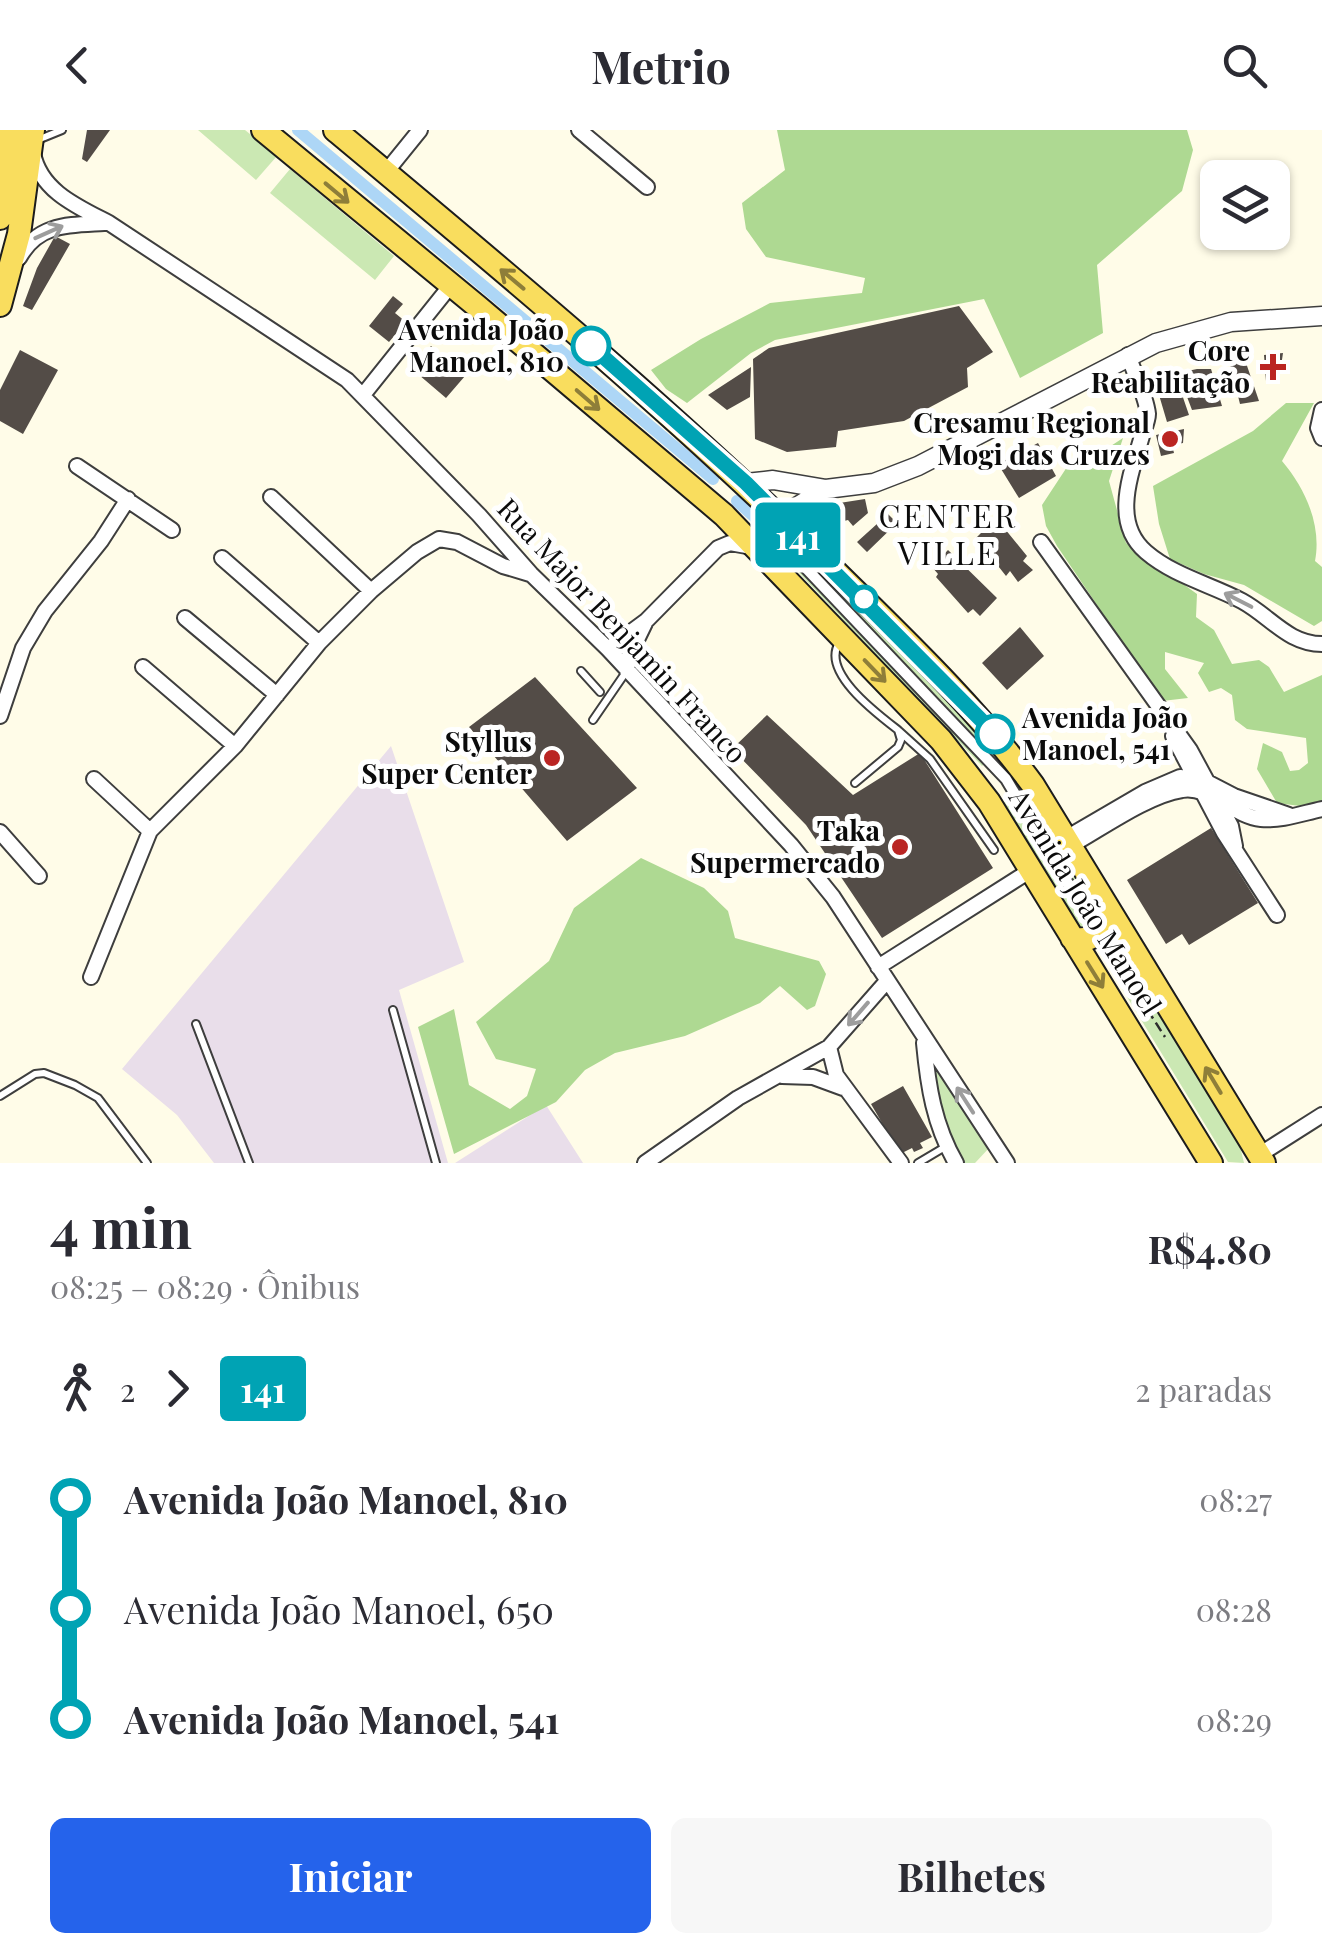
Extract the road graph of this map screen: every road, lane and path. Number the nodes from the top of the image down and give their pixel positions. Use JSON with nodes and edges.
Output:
{"nodes":[{"id":1,"x":62,"y":130,"type":"edge"},
{"id":2,"x":263,"y":130,"type":"edge"},
{"id":3,"x":335,"y":130,"type":"edge"},
{"id":4,"x":420,"y":130,"type":"edge"},
{"id":5,"x":579,"y":130,"type":"edge"},
{"id":6,"x":25,"y":134,"type":"edge"},
{"id":7,"x":4,"y":167,"type":"edge"},
{"id":8,"x":386,"y":172,"type":"junction"},
{"id":9,"x":646,"y":187,"type":"dead end"},
{"id":10,"x":0,"y":218,"type":"edge"},
{"id":11,"x":110,"y":223,"type":"junction"},
{"id":12,"x":10,"y":276,"type":"junction"},
{"id":13,"x":451,"y":285,"type":"junction"},
{"id":14,"x":0,"y":305,"type":"edge"},
{"id":15,"x":1322,"y":316,"type":"edge"},
{"id":16,"x":1128,"y":355,"type":"junction"},
{"id":17,"x":363,"y":395,"type":"junction"},
{"id":18,"x":1322,"y":410,"type":"edge"},
{"id":19,"x":1322,"y":438,"type":"edge"},
{"id":20,"x":77,"y":466,"type":"dead end"},
{"id":21,"x":746,"y":483,"type":"junction"},
{"id":22,"x":826,"y":489,"type":"junction"},
{"id":23,"x":271,"y":496,"type":"dead end"},
{"id":24,"x":128,"y":499,"type":"junction"},
{"id":25,"x":724,"y":516,"type":"junction"},
{"id":26,"x":172,"y":530,"type":"dead end"},
{"id":27,"x":788,"y":537,"type":"junction"},
{"id":28,"x":1042,"y":542,"type":"dead end"},
{"id":29,"x":718,"y":548,"type":"junction"},
{"id":30,"x":761,"y":552,"type":"junction"},
{"id":31,"x":222,"y":558,"type":"dead end"},
{"id":32,"x":531,"y":574,"type":"junction"},
{"id":33,"x":370,"y":592,"type":"junction"},
{"id":34,"x":185,"y":618,"type":"dead end"},
{"id":35,"x":646,"y":622,"type":"junction"},
{"id":36,"x":842,"y":637,"type":"junction"},
{"id":37,"x":318,"y":643,"type":"junction"},
{"id":38,"x":1322,"y":644,"type":"edge"},
{"id":39,"x":608,"y":649,"type":"junction"},
{"id":40,"x":143,"y":667,"type":"dead end"},
{"id":41,"x":626,"y":671,"type":"junction"},
{"id":42,"x":581,"y":672,"type":"dead end"},
{"id":43,"x":600,"y":692,"type":"dead end"},
{"id":44,"x":277,"y":695,"type":"junction"},
{"id":45,"x":0,"y":716,"type":"edge"},
{"id":46,"x":593,"y":720,"type":"dead end"},
{"id":47,"x":1170,"y":726,"type":"junction"},
{"id":48,"x":898,"y":730,"type":"junction"},
{"id":49,"x":235,"y":746,"type":"junction"},
{"id":50,"x":1192,"y":777,"type":"junction"},
{"id":51,"x":94,"y":779,"type":"dead end"},
{"id":52,"x":1006,"y":780,"type":"junction"},
{"id":53,"x":855,"y":783,"type":"dead end"},
{"id":54,"x":1033,"y":785,"type":"junction"},
{"id":55,"x":1205,"y":788,"type":"junction"},
{"id":56,"x":989,"y":802,"type":"junction"},
{"id":57,"x":1220,"y":804,"type":"junction"},
{"id":58,"x":1322,"y":809,"type":"edge"},
{"id":59,"x":1290,"y":816,"type":"junction"},
{"id":60,"x":1253,"y":818,"type":"junction"},
{"id":61,"x":150,"y":831,"type":"junction"},
{"id":62,"x":0,"y":832,"type":"edge"},
{"id":63,"x":1234,"y":839,"type":"junction"},
{"id":64,"x":1068,"y":842,"type":"junction"},
{"id":65,"x":994,"y":850,"type":"dead end"},
{"id":66,"x":1031,"y":870,"type":"junction"},
{"id":67,"x":39,"y":876,"type":"dead end"},
{"id":68,"x":1105,"y":904,"type":"junction"},
{"id":69,"x":1276,"y":914,"type":"dead end"},
{"id":70,"x":1098,"y":933,"type":"junction"},
{"id":71,"x":1072,"y":938,"type":"junction"},
{"id":72,"x":878,"y":967,"type":"junction"},
{"id":73,"x":91,"y":977,"type":"dead end"},
{"id":74,"x":887,"y":981,"type":"junction"},
{"id":75,"x":393,"y":1010,"type":"dead end"},
{"id":76,"x":196,"y":1024,"type":"dead end"},
{"id":77,"x":924,"y":1037,"type":"junction"},
{"id":78,"x":829,"y":1047,"type":"junction"},
{"id":79,"x":776,"y":1076,"type":"junction"},
{"id":80,"x":846,"y":1089,"type":"junction"},
{"id":81,"x":0,"y":1096,"type":"edge"},
{"id":82,"x":1322,"y":1114,"type":"edge"},
{"id":83,"x":946,"y":1146,"type":"junction"},
{"id":84,"x":1262,"y":1161,"type":"edge"},
{"id":85,"x":147,"y":1163,"type":"edge"},
{"id":86,"x":249,"y":1163,"type":"edge"},
{"id":87,"x":436,"y":1163,"type":"edge"},
{"id":88,"x":646,"y":1163,"type":"edge"},
{"id":89,"x":901,"y":1163,"type":"edge"},
{"id":90,"x":918,"y":1163,"type":"edge"},
{"id":91,"x":956,"y":1163,"type":"edge"},
{"id":92,"x":1007,"y":1163,"type":"edge"},
{"id":93,"x":1211,"y":1163,"type":"edge"}],
"edges":[{"from":1,"to":6,"type":"lane"},
{"from":2,"to":13,"type":"main road","name":"Avenida João Manoel","one_way":true},
{"from":3,"to":8,"type":"main road","name":"Avenida João Manoel"},
{"from":4,"to":8,"type":"street"},
{"from":5,"to":9,"type":"street"},
{"from":6,"to":7,"type":"main road"},
{"from":6,"to":11,"type":"street","name":"Rua Major Benjamin Franco"},
{"from":6,"to":12,"type":"main road"},
{"from":7,"to":10,"type":"main road"},
{"from":21,"to":8,"type":"main road","name":"Avenida João Manoel","one_way":true},
{"from":12,"to":11,"type":"street","one_way":true},
{"from":11,"to":17,"type":"street","name":"Rua Major Benjamin Franco"},
{"from":12,"to":14,"type":"main road"},
{"from":13,"to":17,"type":"street"},
{"from":13,"to":25,"type":"main road","name":"Avenida João Manoel","one_way":true},
{"from":15,"to":16,"type":"street"},
{"from":16,"to":22,"type":"street"},
{"from":38,"to":16,"type":"street","one_way":true},
{"from":17,"to":32,"type":"street","name":"Rua Major Benjamin Franco"},
{"from":18,"to":19,"type":"street"},
{"from":20,"to":24,"type":"street"},
{"from":21,"to":22,"type":"street"},
{"from":21,"to":25,"type":"main road"},
{"from":21,"to":27,"type":"main road","name":"Avenida João Manoel"},
{"from":22,"to":27,"type":"street"},
{"from":23,"to":33,"type":"street"},
{"from":24,"to":26,"type":"street"},
{"from":24,"to":45,"type":"street"},
{"from":25,"to":29,"type":"street"},
{"from":25,"to":30,"type":"main road","name":"Avenida João Manoel"},
{"from":27,"to":30,"type":"main road"},
{"from":27,"to":52,"type":"street"},
{"from":27,"to":54,"type":"main road","name":"Avenida João Manoel"},
{"from":28,"to":47,"type":"street"},
{"from":29,"to":30,"type":"street"},
{"from":29,"to":35,"type":"street"},
{"from":30,"to":36,"type":"main road","name":"Avenida João Manoel"},
{"from":31,"to":37,"type":"street"},
{"from":32,"to":33,"type":"street"},
{"from":32,"to":39,"type":"street","name":"Rua Major Benjamin Franco"},
{"from":33,"to":37,"type":"street"},
{"from":34,"to":44,"type":"street"},
{"from":35,"to":39,"type":"street"},
{"from":35,"to":41,"type":"street"},
{"from":36,"to":48,"type":"lane"},
{"from":36,"to":56,"type":"main road","name":"Avenida João Manoel","one_way":true},
{"from":37,"to":44,"type":"street"},
{"from":39,"to":41,"type":"street","name":"Rua Major Benjamin Franco"},
{"from":40,"to":49,"type":"street"},
{"from":41,"to":46,"type":"lane"},
{"from":41,"to":72,"type":"street","name":"Rua Major Benjamin Franco"},
{"from":42,"to":43,"type":"lane"},
{"from":44,"to":49,"type":"street"},
{"from":47,"to":50,"type":"street"},
{"from":47,"to":55,"type":"street"},
{"from":48,"to":53,"type":"lane"},
{"from":48,"to":65,"type":"lane"},
{"from":49,"to":61,"type":"street"},
{"from":50,"to":55,"type":"street"},
{"from":50,"to":64,"type":"street"},
{"from":51,"to":61,"type":"street"},
{"from":52,"to":54,"type":"main road"},
{"from":52,"to":56,"type":"main road"},
{"from":52,"to":70,"type":"street"},
{"from":54,"to":64,"type":"main road","name":"Avenida João Manoel"},
{"from":55,"to":57,"type":"street"},
{"from":55,"to":59,"type":"street"},
{"from":55,"to":63,"type":"street"},
{"from":55,"to":64,"type":"street"},
{"from":56,"to":66,"type":"main road","name":"Avenida João Manoel"},
{"from":57,"to":60,"type":"street"},
{"from":57,"to":63,"type":"street"},
{"from":58,"to":59,"type":"street"},
{"from":59,"to":60,"type":"street"},
{"from":60,"to":63,"type":"street"},
{"from":61,"to":73,"type":"street"},
{"from":62,"to":67,"type":"street"},
{"from":63,"to":69,"type":"street"},
{"from":64,"to":68,"type":"main road","name":"Avenida João Manoel"},
{"from":66,"to":71,"type":"main road","name":"Avenida João Manoel"},
{"from":66,"to":72,"type":"street"},
{"from":68,"to":70,"type":"main road"},
{"from":84,"to":68,"type":"main road","name":"Avenida João Manoel","one_way":true},
{"from":70,"to":71,"type":"main road"},
{"from":71,"to":93,"type":"main road","name":"Avenida João Manoel","one_way":true},
{"from":72,"to":74,"type":"street","name":"Rua Major Benjamin Franco"},
{"from":74,"to":77,"type":"street","name":"Rua Major Benjamin Franco"},
{"from":74,"to":78,"type":"street","one_way":true},
{"from":75,"to":87,"type":"lane"},
{"from":76,"to":86,"type":"lane"},
{"from":77,"to":83,"type":"street"},
{"from":92,"to":77,"type":"street","name":"Rua Major Benjamin Franco","one_way":true},
{"from":78,"to":79,"type":"street"},
{"from":78,"to":80,"type":"street"},
{"from":79,"to":80,"type":"street"},
{"from":79,"to":88,"type":"street"},
{"from":80,"to":89,"type":"street"},
{"from":81,"to":85,"type":"lane"},
{"from":82,"to":84,"type":"street"},
{"from":83,"to":90,"type":"lane"},
{"from":83,"to":91,"type":"street"}]}
